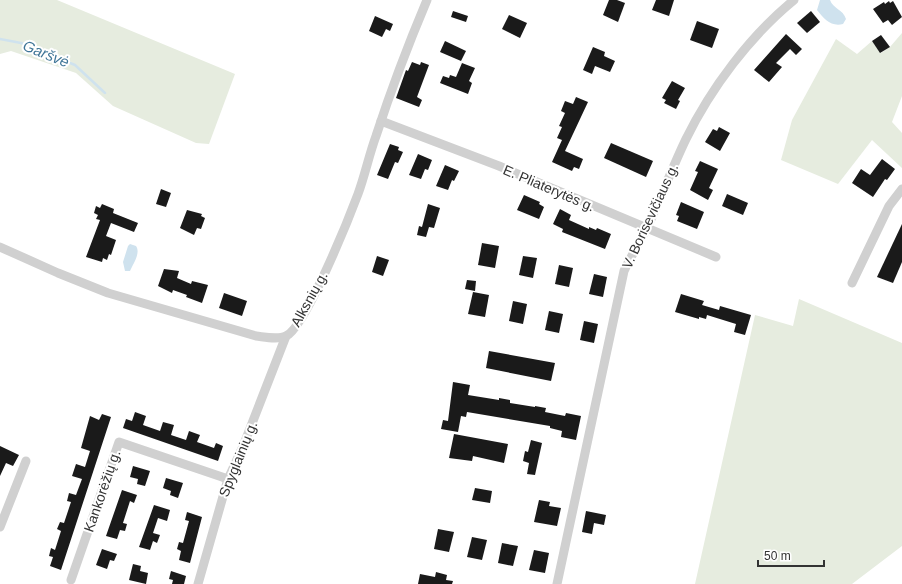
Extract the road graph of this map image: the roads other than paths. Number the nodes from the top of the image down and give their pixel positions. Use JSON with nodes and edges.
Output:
{"nodes":[{"id":1,"x":426,"y":0,"type":"edge"},
{"id":2,"x":794,"y":0,"type":"edge"},
{"id":3,"x":381,"y":122,"type":"junction"},
{"id":4,"x":902,"y":189,"type":"edge"},
{"id":5,"x":646,"y":228,"type":"junction"},
{"id":6,"x":0,"y":247,"type":"edge"},
{"id":7,"x":716,"y":258,"type":"dead end"},
{"id":8,"x":852,"y":283,"type":"dead end"},
{"id":9,"x":286,"y":336,"type":"junction"},
{"id":10,"x":26,"y":461,"type":"dead end"},
{"id":11,"x":228,"y":479,"type":"junction"},
{"id":12,"x":0,"y":527,"type":"edge"},
{"id":13,"x":71,"y":580,"type":"dead end"},
{"id":14,"x":198,"y":584,"type":"edge"},
{"id":15,"x":557,"y":584,"type":"edge"}],
"edges":[{"from":1,"to":3,"type":"street","name":"Alksnių g."},
{"from":2,"to":5,"type":"street","name":"V. Borisevičiaus g."},
{"from":3,"to":5,"type":"street","name":"E. Pliaterytės g."},
{"from":3,"to":9,"type":"street","name":"Alksnių g."},
{"from":4,"to":8,"type":"street"},
{"from":5,"to":7,"type":"street","name":"E. Pliaterytės g."},
{"from":5,"to":15,"type":"street","name":"V. Borisevičiaus g."},
{"from":6,"to":9,"type":"street","name":"Alksnių g."},
{"from":9,"to":11,"type":"street","name":"Spyglainių g."},
{"from":10,"to":12,"type":"street"},
{"from":11,"to":13,"type":"street","name":"Kankorėžių g."},
{"from":11,"to":14,"type":"street","name":"Spyglainių g."}]}
